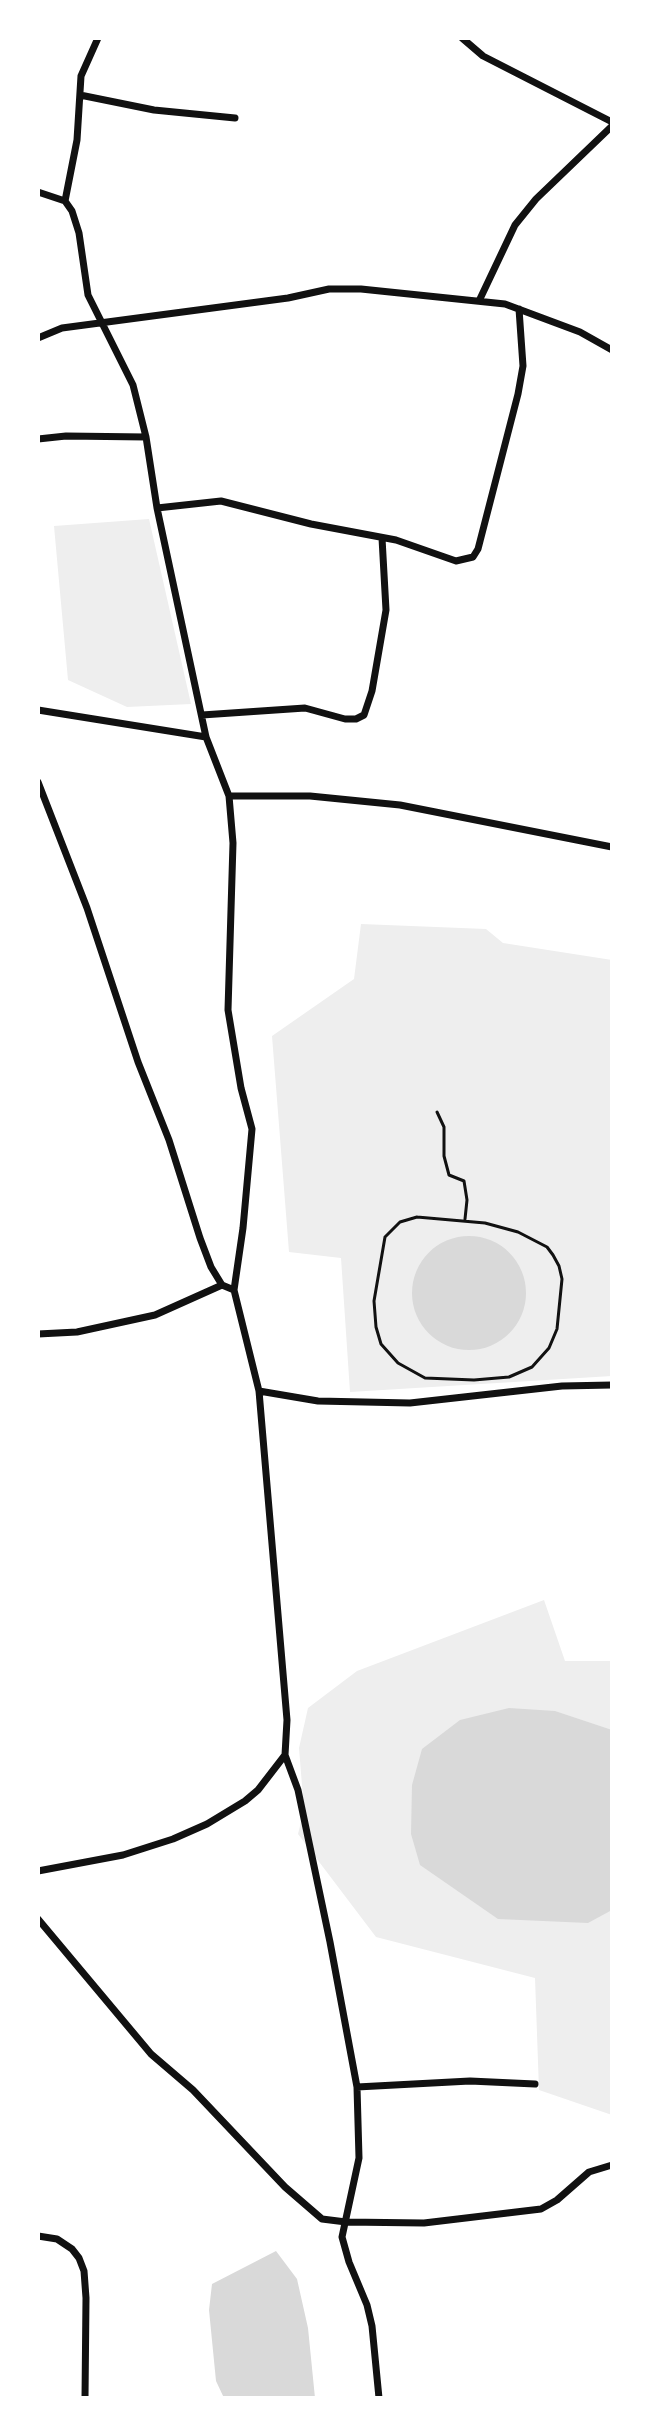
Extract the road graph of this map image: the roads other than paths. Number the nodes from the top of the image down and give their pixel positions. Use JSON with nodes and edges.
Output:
{"nodes":[{"id":1,"x":462,"y":38,"type":"edge"},
{"id":2,"x":95,"y":39,"type":"edge"},
{"id":3,"x":80,"y":95,"type":"junction"},
{"id":4,"x":235,"y":118,"type":"dead end"},
{"id":5,"x":612,"y":124,"type":"edge"},
{"id":6,"x":38,"y":192,"type":"edge"},
{"id":7,"x":65,"y":201,"type":"junction"},
{"id":8,"x":479,"y":301,"type":"junction"},
{"id":9,"x":519,"y":309,"type":"junction"},
{"id":10,"x":102,"y":322,"type":"junction"},
{"id":11,"x":38,"y":338,"type":"edge"},
{"id":12,"x":612,"y":350,"type":"edge"},
{"id":13,"x":146,"y":437,"type":"junction"},
{"id":14,"x":38,"y":439,"type":"edge"},
{"id":15,"x":157,"y":508,"type":"junction"},
{"id":16,"x":382,"y":538,"type":"junction"},
{"id":17,"x":38,"y":710,"type":"edge"},
{"id":18,"x":202,"y":715,"type":"junction"},
{"id":19,"x":206,"y":737,"type":"junction"},
{"id":20,"x":38,"y":782,"type":"edge"},
{"id":21,"x":229,"y":796,"type":"junction"},
{"id":22,"x":612,"y":847,"type":"edge"},
{"id":23,"x":222,"y":1285,"type":"junction"},
{"id":24,"x":234,"y":1290,"type":"junction"},
{"id":25,"x":38,"y":1334,"type":"edge"},
{"id":26,"x":612,"y":1385,"type":"edge"},
{"id":27,"x":259,"y":1391,"type":"junction"},
{"id":28,"x":285,"y":1755,"type":"junction"},
{"id":29,"x":38,"y":1871,"type":"edge"},
{"id":30,"x":38,"y":1919,"type":"edge"},
{"id":31,"x":535,"y":2084,"type":"dead end"},
{"id":32,"x":357,"y":2087,"type":"junction"},
{"id":33,"x":612,"y":2165,"type":"edge"},
{"id":34,"x":346,"y":2222,"type":"junction"},
{"id":35,"x":38,"y":2236,"type":"edge"},
{"id":36,"x":85,"y":2398,"type":"edge"},
{"id":37,"x":379,"y":2398,"type":"edge"}],
"edges":[{"from":1,"to":5,"type":"street"},
{"from":2,"to":3,"type":"street"},
{"from":3,"to":4,"type":"street"},
{"from":3,"to":7,"type":"street"},
{"from":5,"to":8,"type":"street"},
{"from":6,"to":7,"type":"street"},
{"from":7,"to":10,"type":"street"},
{"from":8,"to":9,"type":"street"},
{"from":8,"to":10,"type":"street"},
{"from":9,"to":12,"type":"street"},
{"from":9,"to":16,"type":"street"},
{"from":10,"to":11,"type":"street"},
{"from":10,"to":13,"type":"street"},
{"from":13,"to":14,"type":"street"},
{"from":13,"to":15,"type":"street"},
{"from":15,"to":16,"type":"street"},
{"from":15,"to":18,"type":"street"},
{"from":16,"to":18,"type":"street"},
{"from":17,"to":19,"type":"street"},
{"from":18,"to":19,"type":"street"},
{"from":19,"to":21,"type":"street"},
{"from":20,"to":23,"type":"street"},
{"from":21,"to":22,"type":"street"},
{"from":21,"to":24,"type":"street"},
{"from":23,"to":24,"type":"street"},
{"from":23,"to":25,"type":"street"},
{"from":24,"to":27,"type":"street"},
{"from":26,"to":27,"type":"street"},
{"from":27,"to":28,"type":"street"},
{"from":28,"to":29,"type":"street"},
{"from":28,"to":32,"type":"street"},
{"from":30,"to":34,"type":"street"},
{"from":31,"to":32,"type":"street"},
{"from":32,"to":34,"type":"street"},
{"from":33,"to":34,"type":"street"},
{"from":34,"to":37,"type":"street"},
{"from":35,"to":36,"type":"street"}]}
